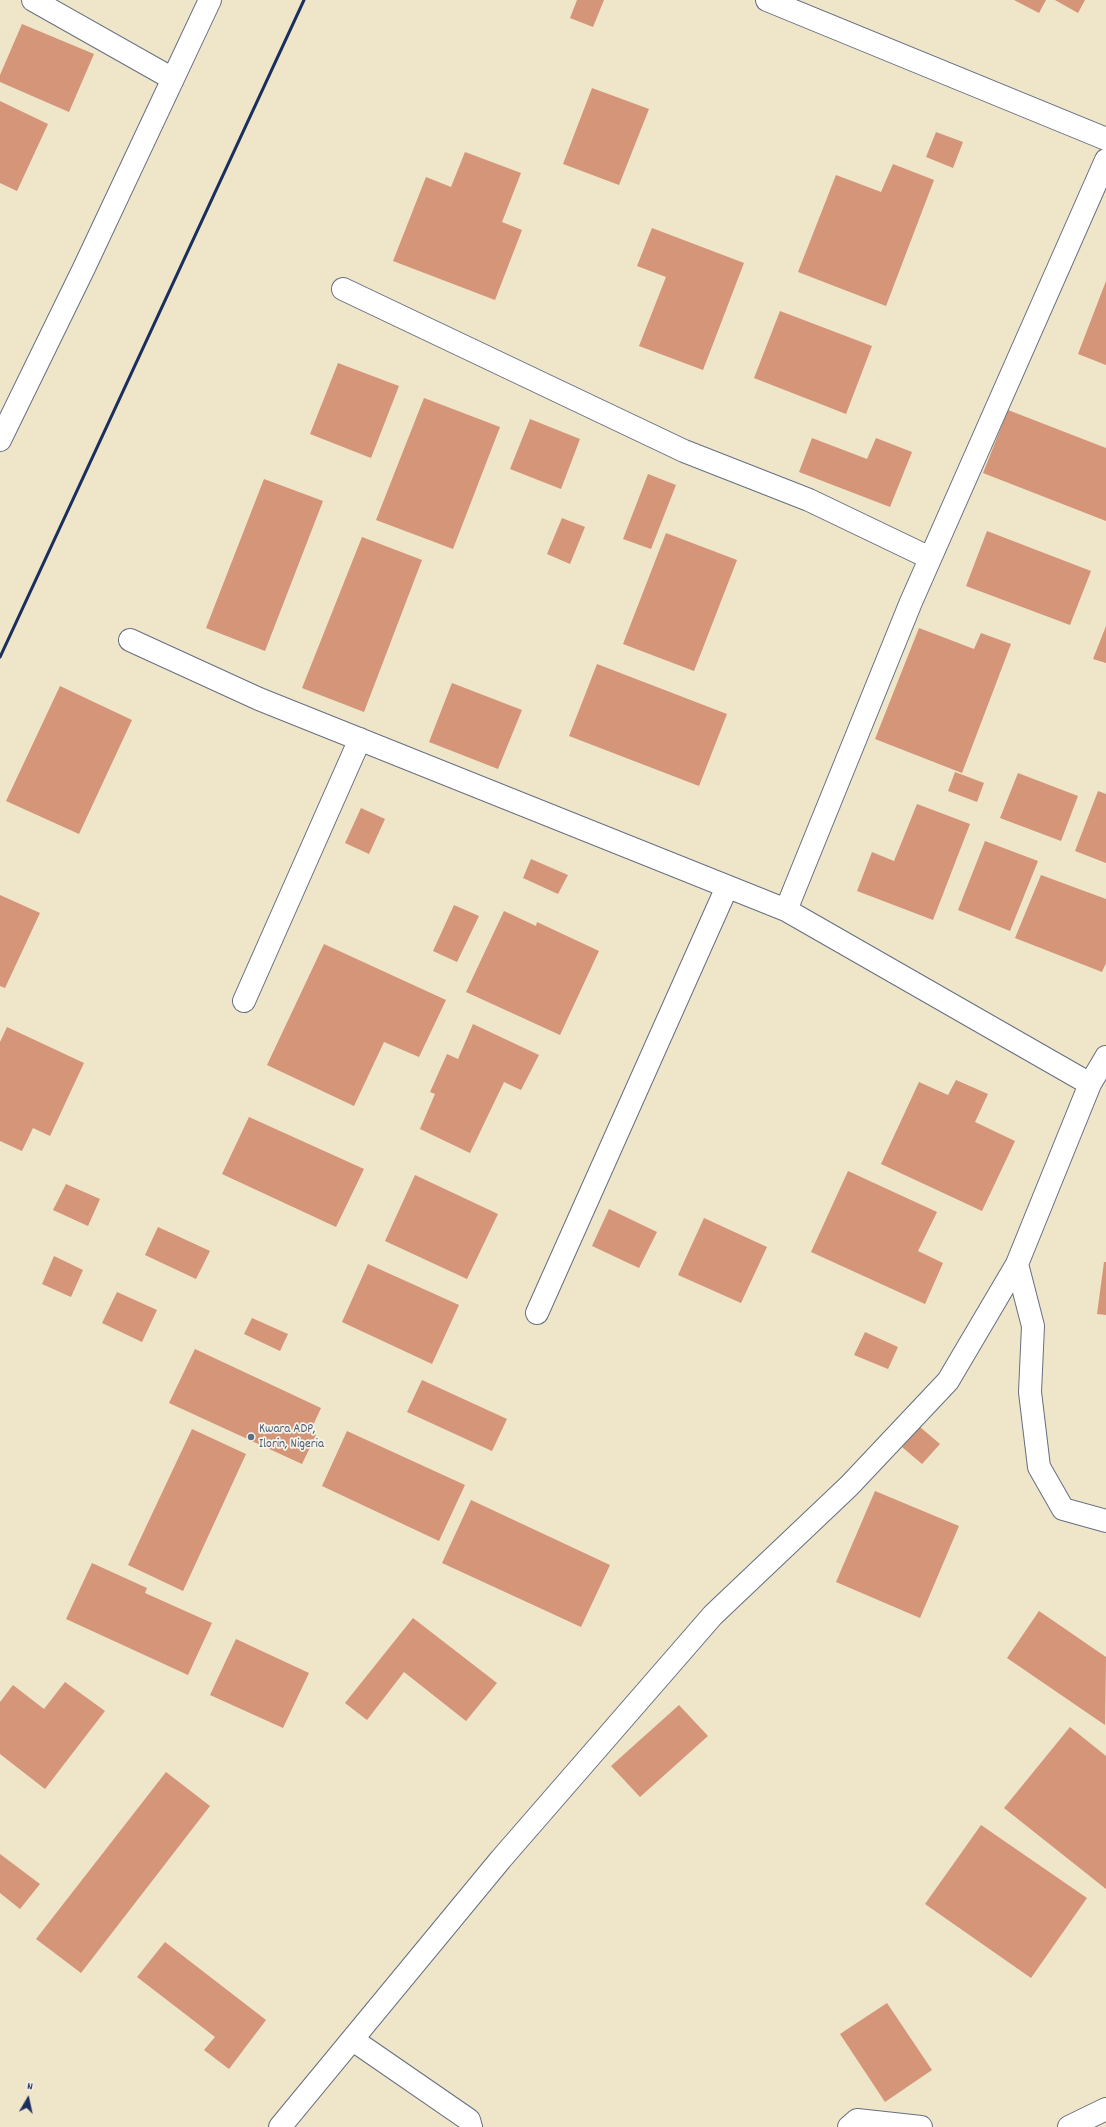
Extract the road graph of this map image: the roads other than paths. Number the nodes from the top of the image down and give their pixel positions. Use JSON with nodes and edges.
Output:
{"nodes":[{"id":1,"x":33,"y":0,"type":"edge"},
{"id":2,"x":210,"y":0,"type":"edge"},
{"id":3,"x":767,"y":0,"type":"edge"},
{"id":4,"x":173,"y":79,"type":"junction"},
{"id":5,"x":1106,"y":139,"type":"edge"},
{"id":6,"x":1106,"y":160,"type":"edge"},
{"id":7,"x":343,"y":289,"type":"dead end"},
{"id":8,"x":0,"y":440,"type":"edge"},
{"id":9,"x":930,"y":558,"type":"junction"},
{"id":10,"x":130,"y":640,"type":"dead end"},
{"id":11,"x":360,"y":739,"type":"junction"},
{"id":12,"x":727,"y":887,"type":"junction"},
{"id":13,"x":786,"y":910,"type":"junction"},
{"id":14,"x":244,"y":1001,"type":"dead end"},
{"id":15,"x":1106,"y":1057,"type":"edge"},
{"id":16,"x":1090,"y":1084,"type":"junction"},
{"id":17,"x":1017,"y":1264,"type":"junction"},
{"id":18,"x":537,"y":1313,"type":"dead end"},
{"id":19,"x":1106,"y":1521,"type":"edge"},
{"id":20,"x":352,"y":2040,"type":"junction"},
{"id":21,"x":1106,"y":2109,"type":"edge"},
{"id":22,"x":280,"y":2127,"type":"edge"},
{"id":23,"x":471,"y":2127,"type":"edge"},
{"id":24,"x":849,"y":2127,"type":"edge"},
{"id":25,"x":921,"y":2127,"type":"edge"},
{"id":26,"x":1068,"y":2127,"type":"edge"}],
"edges":[{"from":1,"to":4,"type":"street"},
{"from":2,"to":4,"type":"street"},
{"from":3,"to":5,"type":"street"},
{"from":4,"to":8,"type":"street"},
{"from":6,"to":9,"type":"street"},
{"from":7,"to":9,"type":"street"},
{"from":9,"to":13,"type":"street"},
{"from":10,"to":11,"type":"street"},
{"from":11,"to":12,"type":"street"},
{"from":11,"to":14,"type":"street"},
{"from":12,"to":13,"type":"street"},
{"from":12,"to":18,"type":"street"},
{"from":13,"to":16,"type":"street"},
{"from":15,"to":16,"type":"street"},
{"from":16,"to":17,"type":"street"},
{"from":17,"to":19,"type":"street"},
{"from":17,"to":20,"type":"street"},
{"from":20,"to":22,"type":"street"},
{"from":20,"to":23,"type":"street"},
{"from":21,"to":26,"type":"street"},
{"from":24,"to":25,"type":"street"}]}
